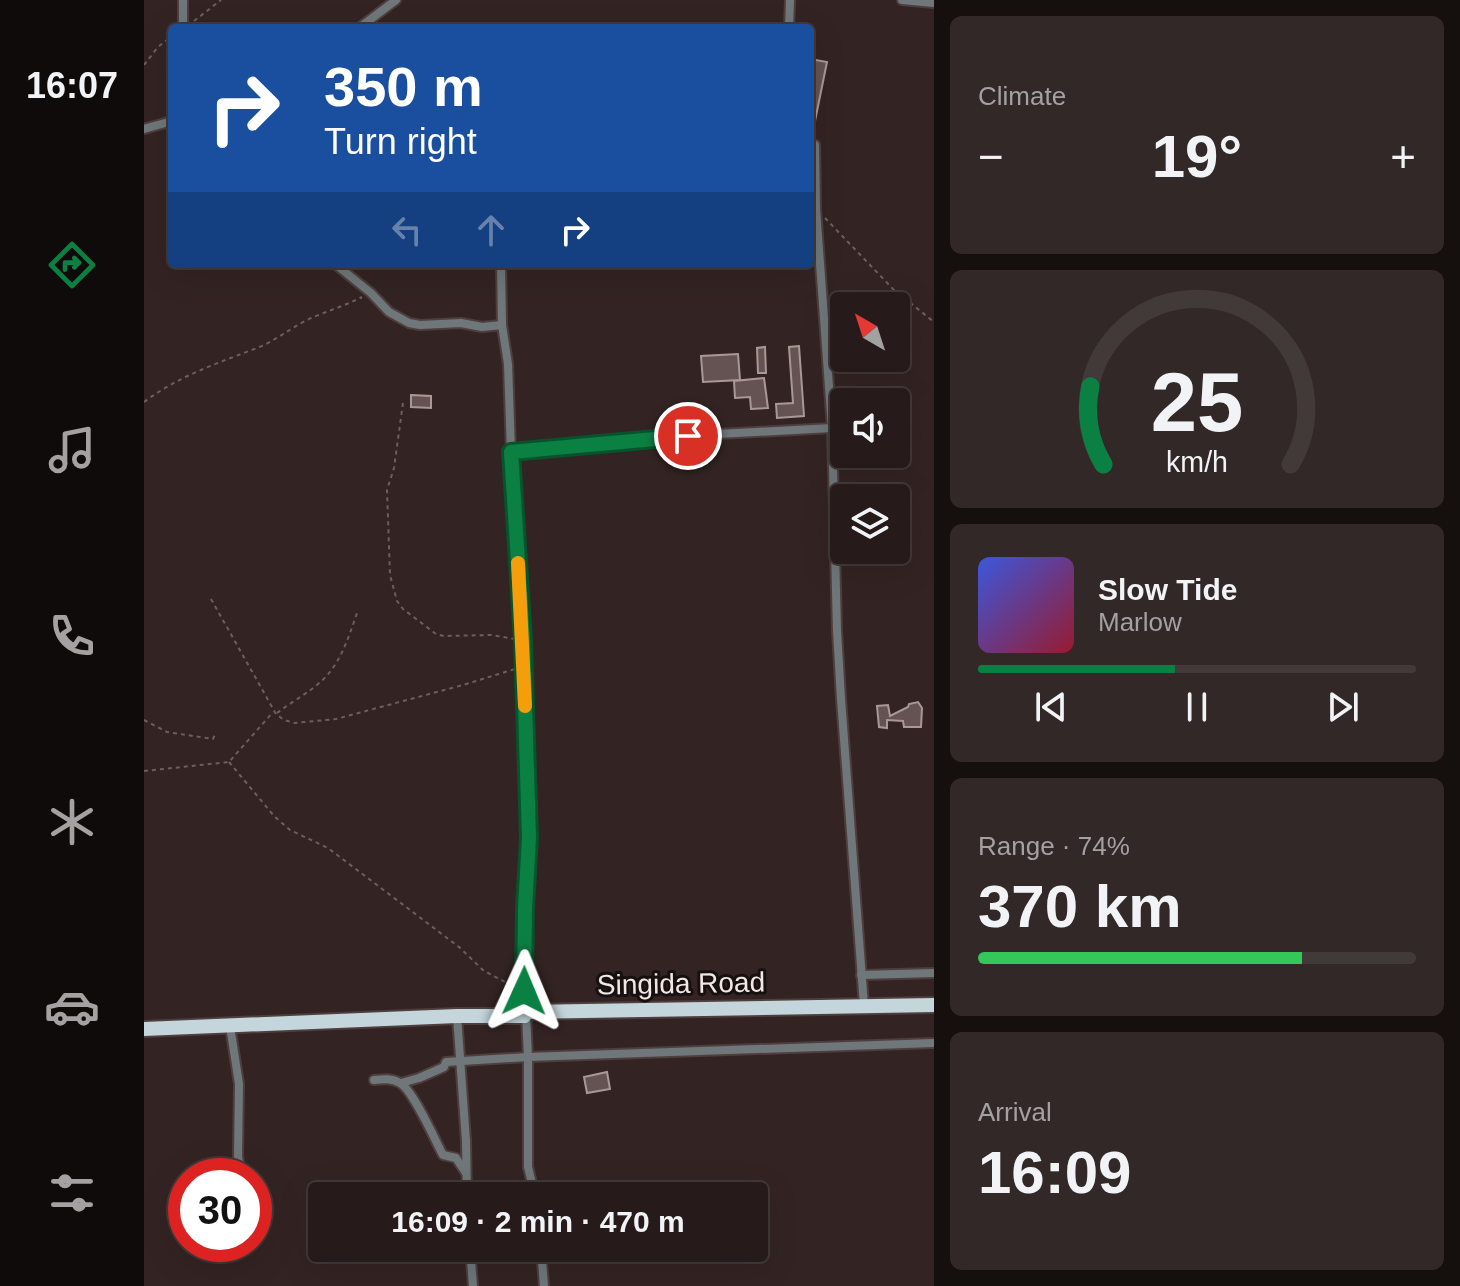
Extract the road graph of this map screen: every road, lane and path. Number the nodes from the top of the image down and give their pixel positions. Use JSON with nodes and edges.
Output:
{"nodes":[{"id":1,"x":183,"y":0,"type":"edge"},
{"id":2,"x":221,"y":0,"type":"edge"},
{"id":3,"x":396,"y":0,"type":"edge"},
{"id":4,"x":790,"y":0,"type":"edge"},
{"id":5,"x":902,"y":0,"type":"edge"},
{"id":6,"x":934,"y":3,"type":"edge"},
{"id":7,"x":194,"y":21,"type":"dead end"},
{"id":8,"x":183,"y":24,"type":"edge"},
{"id":9,"x":364,"y":24,"type":"edge"},
{"id":10,"x":789,"y":24,"type":"edge"},
{"id":11,"x":168,"y":39,"type":"edge"},
{"id":12,"x":144,"y":65,"type":"edge"},
{"id":13,"x":168,"y":122,"type":"edge"},
{"id":14,"x":144,"y":129,"type":"edge"},
{"id":15,"x":814,"y":145,"type":"edge"},
{"id":16,"x":816,"y":209,"type":"junction"},
{"id":17,"x":340,"y":268,"type":"edge"},
{"id":18,"x":501,"y":268,"type":"edge"},
{"id":19,"x":371,"y":293,"type":"junction"},
{"id":20,"x":934,"y":322,"type":"edge"},
{"id":21,"x":502,"y":325,"type":"junction"},
{"id":22,"x":830,"y":401,"type":"edge"},
{"id":23,"x":144,"y":402,"type":"edge"},
{"id":24,"x":403,"y":403,"type":"dead end"},
{"id":25,"x":830,"y":428,"type":"edge"},
{"id":26,"x":511,"y":452,"type":"junction"},
{"id":27,"x":833,"y":468,"type":"edge"},
{"id":28,"x":211,"y":599,"type":"dead end"},
{"id":29,"x":357,"y":613,"type":"dead end"},
{"id":30,"x":523,"y":640,"type":"junction"},
{"id":31,"x":524,"y":666,"type":"junction"},
{"id":32,"x":275,"y":712,"type":"junction"},
{"id":33,"x":144,"y":720,"type":"edge"},
{"id":34,"x":216,"y":732,"type":"dead end"},
{"id":35,"x":229,"y":762,"type":"junction"},
{"id":36,"x":144,"y":771,"type":"edge"},
{"id":37,"x":934,"y":973,"type":"edge"},
{"id":38,"x":861,"y":975,"type":"junction"},
{"id":39,"x":524,"y":991,"type":"junction"},
{"id":40,"x":934,"y":1005,"type":"edge"},
{"id":41,"x":864,"y":1006,"type":"junction"},
{"id":42,"x":525,"y":1014,"type":"junction"},
{"id":43,"x":457,"y":1016,"type":"junction"},
{"id":44,"x":230,"y":1026,"type":"junction"},
{"id":45,"x":144,"y":1029,"type":"edge"},
{"id":46,"x":934,"y":1043,"type":"edge"},
{"id":47,"x":528,"y":1057,"type":"junction"},
{"id":48,"x":459,"y":1061,"type":"junction"},
{"id":49,"x":374,"y":1080,"type":"dead end"},
{"id":50,"x":401,"y":1083,"type":"junction"},
{"id":51,"x":238,"y":1158,"type":"edge"},
{"id":52,"x":467,"y":1174,"type":"junction"},
{"id":53,"x":467,"y":1182,"type":"edge"},
{"id":54,"x":532,"y":1182,"type":"edge"},
{"id":55,"x":471,"y":1262,"type":"edge"},
{"id":56,"x":542,"y":1262,"type":"edge"},
{"id":57,"x":473,"y":1286,"type":"edge"},
{"id":58,"x":544,"y":1286,"type":"edge"}],
"edges":[{"from":1,"to":8,"type":"street"},
{"from":2,"to":7,"type":"path"},
{"from":3,"to":9,"type":"street"},
{"from":4,"to":10,"type":"street"},
{"from":5,"to":6,"type":"street"},
{"from":11,"to":12,"type":"path"},
{"from":13,"to":14,"type":"street"},
{"from":15,"to":16,"type":"street"},
{"from":16,"to":20,"type":"path"},
{"from":16,"to":22,"type":"street"},
{"from":17,"to":19,"type":"street"},
{"from":18,"to":21,"type":"street"},
{"from":19,"to":21,"type":"street"},
{"from":19,"to":23,"type":"path"},
{"from":21,"to":26,"type":"street"},
{"from":24,"to":30,"type":"path"},
{"from":25,"to":26,"type":"street"},
{"from":26,"to":30,"type":"street"},
{"from":27,"to":38,"type":"street"},
{"from":28,"to":32,"type":"path"},
{"from":29,"to":32,"type":"path"},
{"from":30,"to":31,"type":"street"},
{"from":31,"to":32,"type":"path"},
{"from":31,"to":39,"type":"street"},
{"from":32,"to":35,"type":"path"},
{"from":33,"to":34,"type":"path"},
{"from":35,"to":36,"type":"path"},
{"from":35,"to":39,"type":"path"},
{"from":37,"to":38,"type":"street"},
{"from":38,"to":41,"type":"street"},
{"from":39,"to":42,"type":"street"},
{"from":40,"to":41,"type":"highway","name":"Singida Road"},
{"from":41,"to":42,"type":"highway","name":"Singida Road"},
{"from":42,"to":43,"type":"highway","name":"Singida Road"},
{"from":42,"to":47,"type":"street"},
{"from":43,"to":44,"type":"highway","name":"Singida Road"},
{"from":43,"to":48,"type":"street"},
{"from":44,"to":45,"type":"highway","name":"Singida Road"},
{"from":44,"to":51,"type":"street"},
{"from":46,"to":47,"type":"street"},
{"from":47,"to":48,"type":"street"},
{"from":47,"to":54,"type":"street"},
{"from":48,"to":50,"type":"street"},
{"from":48,"to":52,"type":"street"},
{"from":49,"to":50,"type":"street"},
{"from":50,"to":52,"type":"street"},
{"from":52,"to":53,"type":"street"},
{"from":55,"to":57,"type":"street"},
{"from":56,"to":58,"type":"street"}]}
